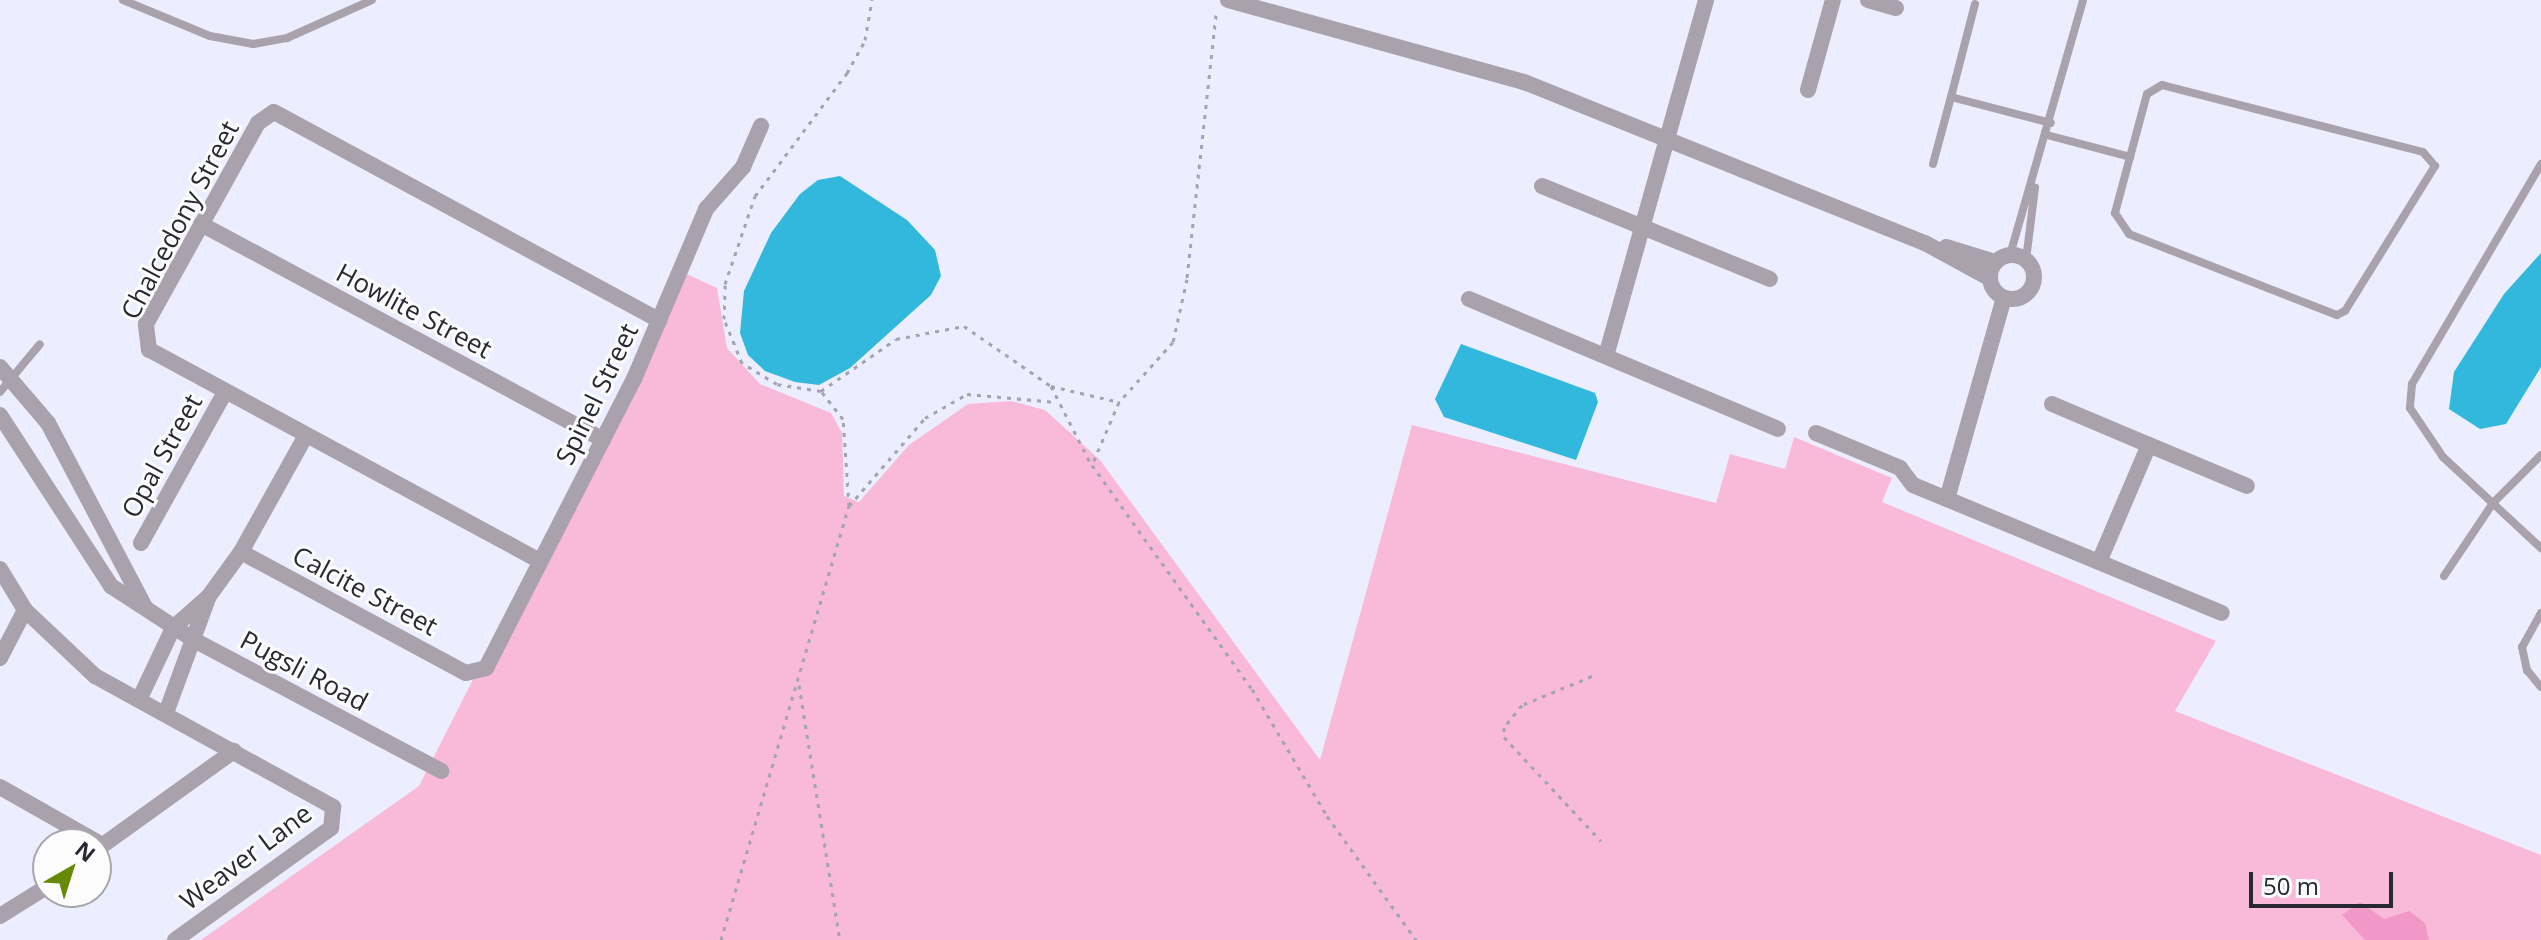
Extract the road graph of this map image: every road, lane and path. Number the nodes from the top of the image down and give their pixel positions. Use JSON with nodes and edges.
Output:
{"nodes":[{"id":1,"x":123,"y":0,"type":"edge"},
{"id":2,"x":372,"y":0,"type":"edge"},
{"id":3,"x":872,"y":0,"type":"edge"},
{"id":4,"x":1218,"y":0,"type":"edge"},
{"id":5,"x":1228,"y":0,"type":"edge"},
{"id":6,"x":1706,"y":0,"type":"edge"},
{"id":7,"x":1833,"y":0,"type":"edge"},
{"id":8,"x":1868,"y":0,"type":"edge"},
{"id":9,"x":2083,"y":0,"type":"edge"},
{"id":10,"x":1975,"y":4,"type":"dead end"},
{"id":11,"x":1896,"y":8,"type":"dead end"},
{"id":12,"x":1808,"y":90,"type":"dead end"},
{"id":13,"x":1951,"y":97,"type":"junction"},
{"id":14,"x":2051,"y":123,"type":"junction"},
{"id":15,"x":761,"y":126,"type":"dead end"},
{"id":16,"x":2047,"y":135,"type":"junction"},
{"id":17,"x":1667,"y":139,"type":"junction"},
{"id":18,"x":2130,"y":157,"type":"junction"},
{"id":19,"x":1933,"y":164,"type":"dead end"},
{"id":20,"x":2541,"y":164,"type":"edge"},
{"id":21,"x":2035,"y":184,"type":"junction"},
{"id":22,"x":1542,"y":186,"type":"dead end"},
{"id":23,"x":201,"y":224,"type":"junction"},
{"id":24,"x":1643,"y":228,"type":"junction"},
{"id":25,"x":2005,"y":264,"type":"junction"},
{"id":26,"x":1770,"y":279,"type":"dead end"},
{"id":27,"x":2004,"y":298,"type":"junction"},
{"id":28,"x":1469,"y":299,"type":"dead end"},
{"id":29,"x":659,"y":320,"type":"junction"},
{"id":30,"x":40,"y":344,"type":"dead end"},
{"id":31,"x":1606,"y":356,"type":"junction"},
{"id":32,"x":0,"y":367,"type":"edge"},
{"id":33,"x":14,"y":380,"type":"junction"},
{"id":34,"x":1051,"y":386,"type":"junction"},
{"id":35,"x":821,"y":391,"type":"junction"},
{"id":36,"x":0,"y":392,"type":"edge"},
{"id":37,"x":225,"y":392,"type":"junction"},
{"id":38,"x":1056,"y":402,"type":"junction"},
{"id":39,"x":1119,"y":402,"type":"junction"},
{"id":40,"x":2052,"y":404,"type":"dead end"},
{"id":41,"x":0,"y":415,"type":"edge"},
{"id":42,"x":1778,"y":429,"type":"dead end"},
{"id":43,"x":1816,"y":433,"type":"dead end"},
{"id":44,"x":305,"y":437,"type":"junction"},
{"id":45,"x":603,"y":440,"type":"junction"},
{"id":46,"x":2149,"y":445,"type":"junction"},
{"id":47,"x":2541,"y":455,"type":"edge"},
{"id":48,"x":1092,"y":465,"type":"junction"},
{"id":49,"x":2247,"y":486,"type":"dead end"},
{"id":50,"x":1947,"y":499,"type":"junction"},
{"id":51,"x":2493,"y":503,"type":"junction"},
{"id":52,"x":849,"y":506,"type":"junction"},
{"id":53,"x":141,"y":543,"type":"dead end"},
{"id":54,"x":2541,"y":548,"type":"edge"},
{"id":55,"x":241,"y":552,"type":"junction"},
{"id":56,"x":540,"y":561,"type":"junction"},
{"id":57,"x":2099,"y":562,"type":"junction"},
{"id":58,"x":0,"y":569,"type":"edge"},
{"id":59,"x":2444,"y":576,"type":"dead end"},
{"id":60,"x":209,"y":596,"type":"junction"},
{"id":61,"x":147,"y":609,"type":"junction"},
{"id":62,"x":25,"y":610,"type":"junction"},
{"id":63,"x":2222,"y":613,"type":"dead end"},
{"id":64,"x":2541,"y":613,"type":"edge"},
{"id":65,"x":173,"y":628,"type":"junction"},
{"id":66,"x":194,"y":640,"type":"junction"},
{"id":67,"x":0,"y":658,"type":"edge"},
{"id":68,"x":466,"y":673,"type":"joint"},
{"id":69,"x":1592,"y":676,"type":"dead end"},
{"id":70,"x":799,"y":682,"type":"junction"},
{"id":71,"x":2541,"y":687,"type":"edge"},
{"id":72,"x":139,"y":700,"type":"junction"},
{"id":73,"x":166,"y":713,"type":"junction"},
{"id":74,"x":234,"y":751,"type":"junction"},
{"id":75,"x":441,"y":771,"type":"dead end"},
{"id":76,"x":0,"y":787,"type":"edge"},
{"id":77,"x":68,"y":828,"type":"edge"},
{"id":78,"x":112,"y":838,"type":"edge"},
{"id":79,"x":1601,"y":841,"type":"dead end"},
{"id":80,"x":32,"y":896,"type":"edge"},
{"id":81,"x":0,"y":916,"type":"edge"},
{"id":82,"x":175,"y":940,"type":"edge"},
{"id":83,"x":721,"y":940,"type":"edge"},
{"id":84,"x":840,"y":940,"type":"edge"},
{"id":85,"x":1416,"y":940,"type":"edge"}],
"edges":[{"from":1,"to":2,"type":"lane"},
{"from":3,"to":35,"type":"path"},
{"from":4,"to":39,"type":"path"},
{"from":5,"to":17,"type":"street"},
{"from":6,"to":17,"type":"street"},
{"from":7,"to":12,"type":"street"},
{"from":8,"to":11,"type":"street"},
{"from":9,"to":14,"type":"lane"},
{"from":10,"to":13,"type":"lane"},
{"from":13,"to":14,"type":"lane"},
{"from":13,"to":19,"type":"lane"},
{"from":14,"to":16,"type":"lane"},
{"from":15,"to":29,"type":"street","name":"Spinel Street"},
{"from":16,"to":18,"type":"lane"},
{"from":16,"to":21,"type":"lane"},
{"from":17,"to":24,"type":"street"},
{"from":17,"to":25,"type":"street"},
{"from":18,"to":18,"type":"lane"},
{"from":20,"to":51,"type":"lane"},
{"from":21,"to":25,"type":"lane"},
{"from":21,"to":25,"type":"lane"},
{"from":22,"to":24,"type":"street"},
{"from":23,"to":29,"type":"street","name":"Chalcedony Street"},
{"from":23,"to":37,"type":"street","name":"Chalcedony Street"},
{"from":23,"to":45,"type":"street","name":"Howlite Street"},
{"from":24,"to":26,"type":"street"},
{"from":24,"to":31,"type":"street"},
{"from":25,"to":27,"type":"street"},
{"from":25,"to":27,"type":"street"},
{"from":27,"to":50,"type":"street"},
{"from":28,"to":31,"type":"street"},
{"from":29,"to":45,"type":"street","name":"Spinel Street"},
{"from":30,"to":33,"type":"lane"},
{"from":31,"to":42,"type":"street"},
{"from":32,"to":33,"type":"street","name":"Pugsli Road"},
{"from":33,"to":36,"type":"lane"},
{"from":33,"to":61,"type":"street","name":"Pugsli Road"},
{"from":34,"to":35,"type":"path"},
{"from":34,"to":38,"type":"path"},
{"from":34,"to":39,"type":"path"},
{"from":35,"to":52,"type":"path"},
{"from":37,"to":44,"type":"street","name":"Chalcedony Street"},
{"from":37,"to":53,"type":"street","name":"Opal Street"},
{"from":38,"to":48,"type":"path"},
{"from":38,"to":52,"type":"path"},
{"from":39,"to":48,"type":"path"},
{"from":40,"to":46,"type":"street"},
{"from":41,"to":61,"type":"street","name":"Pugsli Road"},
{"from":43,"to":50,"type":"street"},
{"from":44,"to":55,"type":"street"},
{"from":44,"to":56,"type":"street","name":"Chalcedony Street"},
{"from":45,"to":56,"type":"street","name":"Spinel Street"},
{"from":46,"to":49,"type":"street"},
{"from":46,"to":57,"type":"street"},
{"from":47,"to":51,"type":"lane"},
{"from":48,"to":85,"type":"path"},
{"from":50,"to":57,"type":"street"},
{"from":51,"to":54,"type":"lane"},
{"from":51,"to":59,"type":"lane"},
{"from":52,"to":70,"type":"path"},
{"from":55,"to":60,"type":"street"},
{"from":55,"to":68,"type":"street","name":"Calcite Street"},
{"from":56,"to":68,"type":"street","name":"Spinel Street"},
{"from":57,"to":63,"type":"street"},
{"from":58,"to":62,"type":"street","name":"Weaver Lane"},
{"from":60,"to":65,"type":"street"},
{"from":60,"to":66,"type":"street"},
{"from":61,"to":65,"type":"street","name":"Pugsli Road"},
{"from":62,"to":67,"type":"street"},
{"from":62,"to":72,"type":"street","name":"Weaver Lane"},
{"from":64,"to":71,"type":"lane"},
{"from":65,"to":66,"type":"street","name":"Pugsli Road"},
{"from":65,"to":72,"type":"street"},
{"from":66,"to":73,"type":"street"},
{"from":66,"to":75,"type":"street","name":"Pugsli Road"},
{"from":69,"to":79,"type":"path"},
{"from":70,"to":83,"type":"path"},
{"from":70,"to":84,"type":"path"},
{"from":72,"to":73,"type":"street","name":"Weaver Lane"},
{"from":73,"to":74,"type":"street","name":"Weaver Lane"},
{"from":74,"to":78,"type":"street"},
{"from":74,"to":82,"type":"street","name":"Weaver Lane"},
{"from":76,"to":77,"type":"street"},
{"from":80,"to":81,"type":"street"}]}
